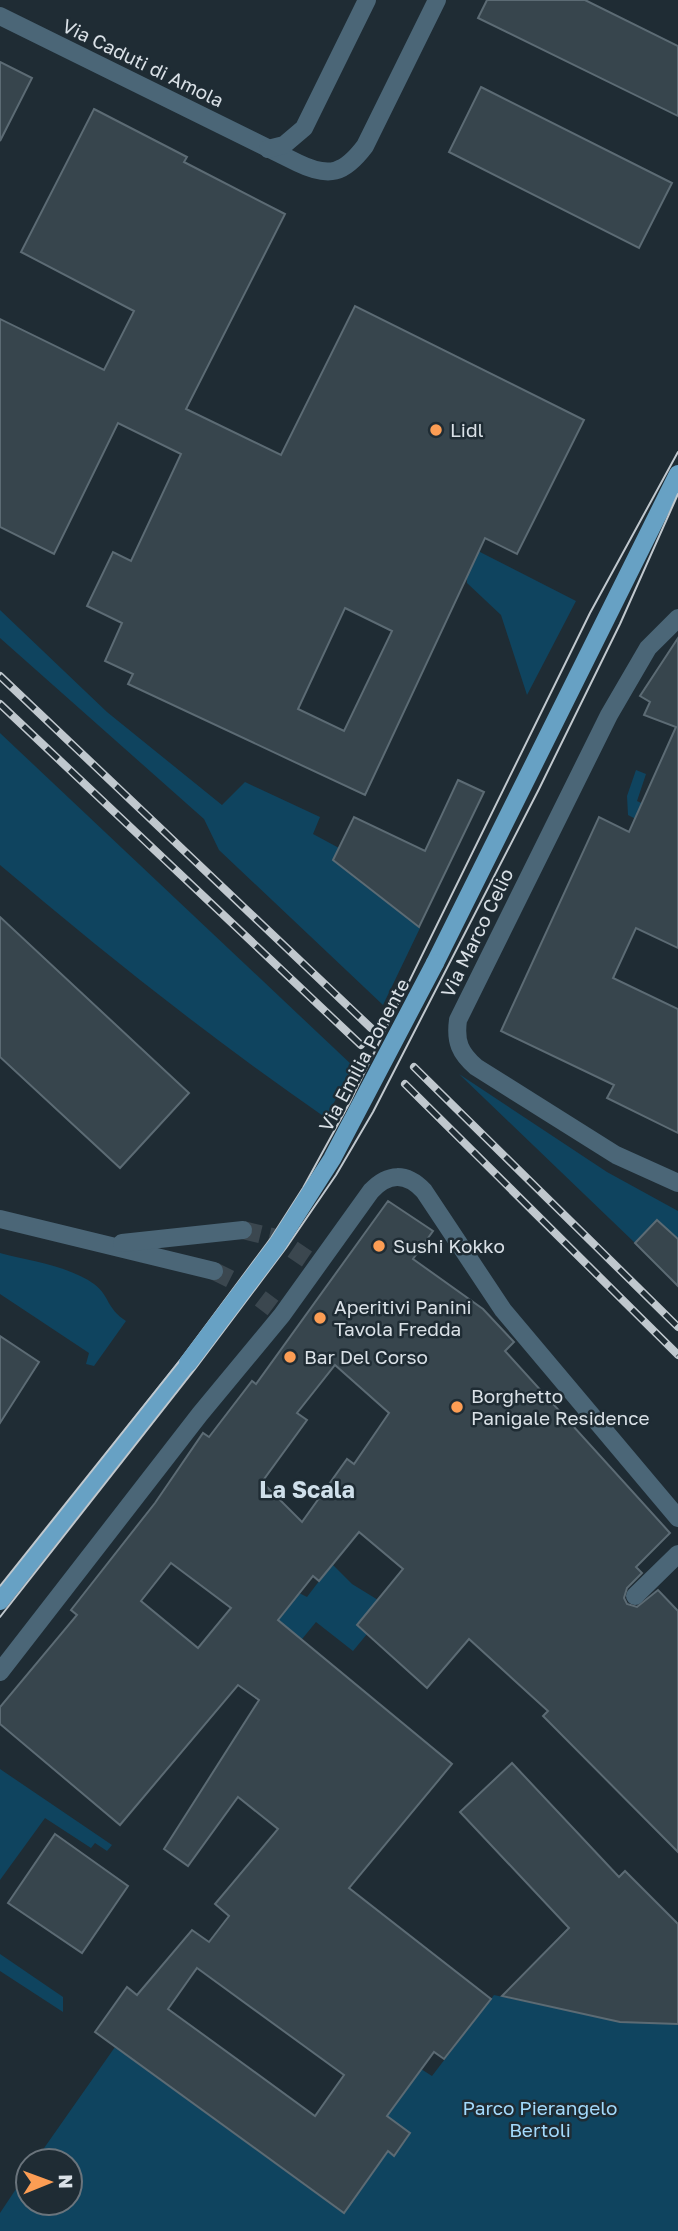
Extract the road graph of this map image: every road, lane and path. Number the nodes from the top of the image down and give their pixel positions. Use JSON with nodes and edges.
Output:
{"nodes":[{"id":1,"x":367,"y":0,"type":"edge"},
{"id":2,"x":437,"y":0,"type":"edge"},
{"id":3,"x":0,"y":16,"type":"edge"},
{"id":4,"x":268,"y":149,"type":"junction"},
{"id":5,"x":678,"y":474,"type":"edge"},
{"id":6,"x":678,"y":618,"type":"edge"},
{"id":7,"x":678,"y":1183,"type":"edge"},
{"id":8,"x":0,"y":1219,"type":"edge"},
{"id":9,"x":243,"y":1230,"type":"tunnel mouth"},
{"id":10,"x":101,"y":1245,"type":"junction"},
{"id":11,"x":214,"y":1271,"type":"tunnel mouth"},
{"id":12,"x":678,"y":1518,"type":"edge"},
{"id":13,"x":678,"y":1554,"type":"edge"},
{"id":14,"x":635,"y":1596,"type":"dead end"},
{"id":15,"x":0,"y":1601,"type":"edge"},
{"id":16,"x":0,"y":1672,"type":"edge"}],
"edges":[{"from":1,"to":4,"type":"street"},
{"from":2,"to":4,"type":"street","name":"Via Caduti di Amola"},
{"from":3,"to":4,"type":"street","name":"Via Caduti di Amola"},
{"from":5,"to":15,"type":"main road","name":"Via Emilia Ponente","bridge":true},
{"from":6,"to":7,"type":"street","name":"Via Marco Celio"},
{"from":8,"to":10,"type":"street"},
{"from":9,"to":10,"type":"street"},
{"from":10,"to":11,"type":"street"},
{"from":12,"to":16,"type":"street"},
{"from":13,"to":14,"type":"street"}]}
